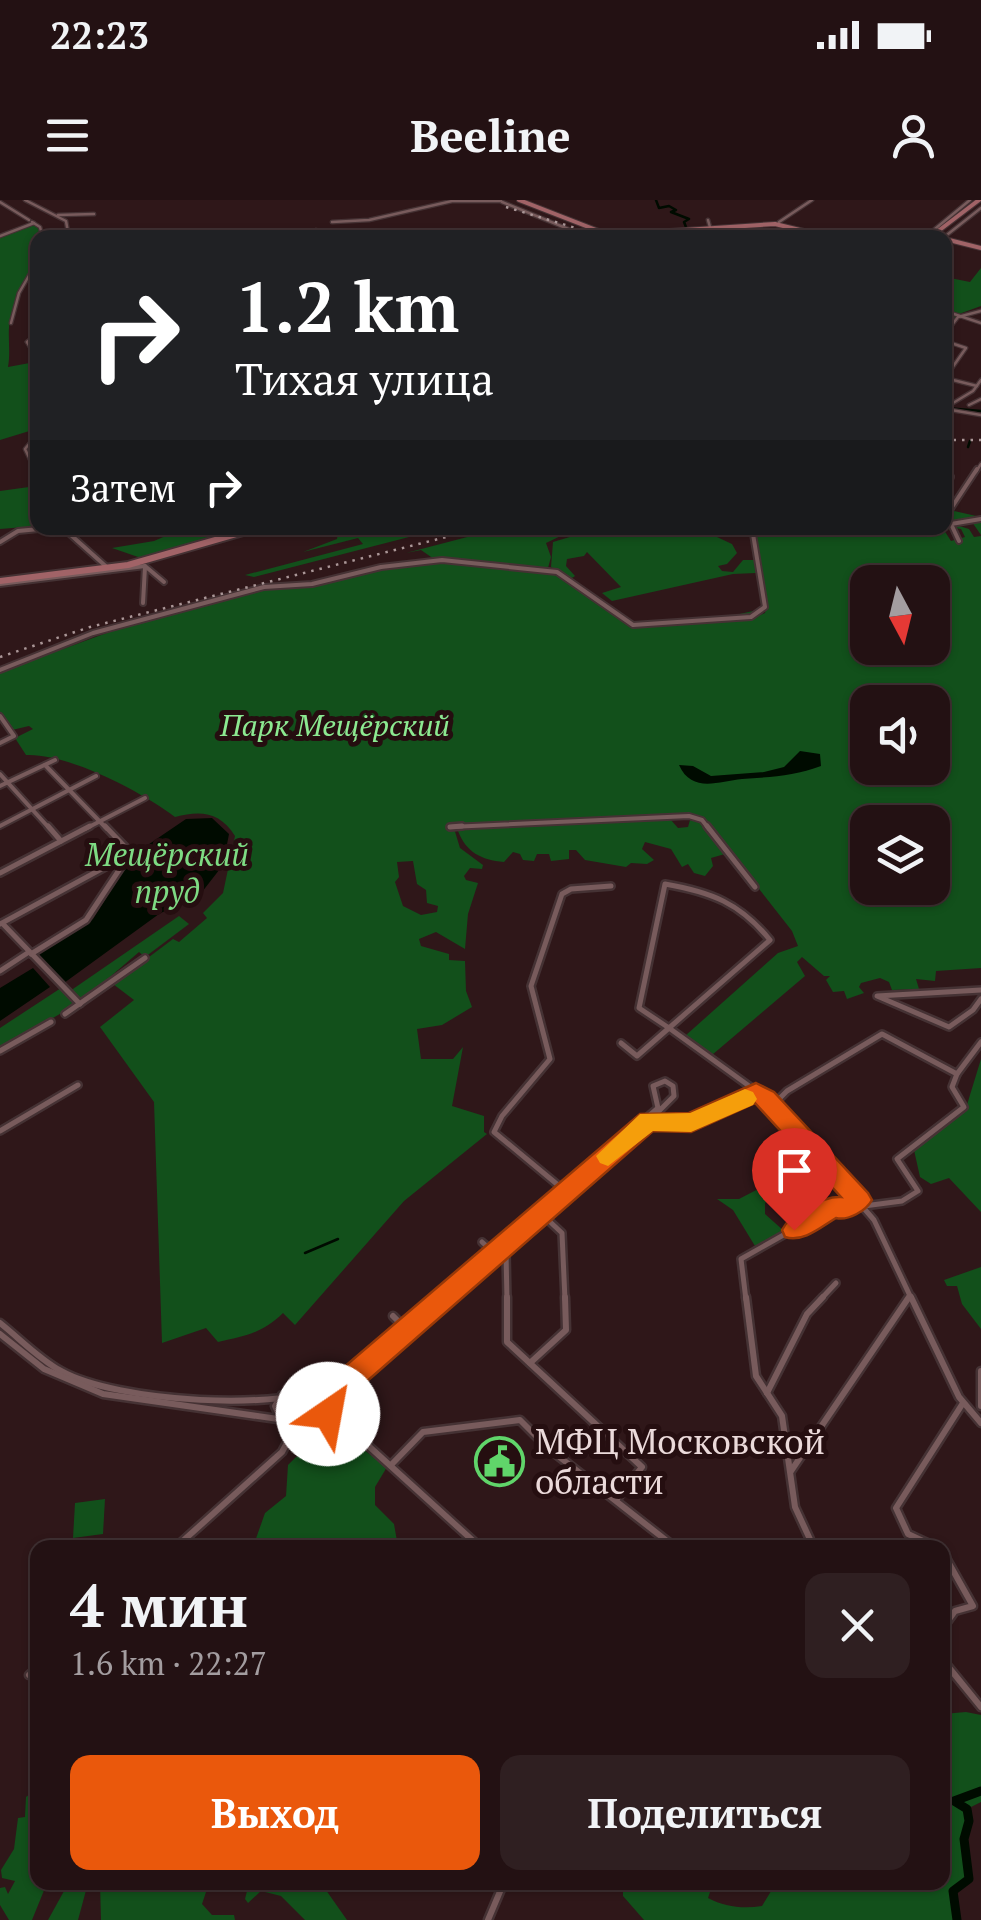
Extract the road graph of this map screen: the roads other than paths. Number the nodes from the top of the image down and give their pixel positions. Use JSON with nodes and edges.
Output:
{"nodes":[{"id":1,"x":25,"y":200,"type":"edge"},
{"id":2,"x":519,"y":200,"type":"edge"},
{"id":3,"x":812,"y":200,"type":"edge"},
{"id":4,"x":970,"y":200,"type":"edge"},
{"id":5,"x":500,"y":201,"type":"edge"},
{"id":6,"x":0,"y":202,"type":"edge"},
{"id":7,"x":979,"y":202,"type":"edge"},
{"id":8,"x":94,"y":214,"type":"dead end"},
{"id":9,"x":63,"y":216,"type":"junction"},
{"id":10,"x":708,"y":220,"type":"dead end"},
{"id":11,"x":31,"y":221,"type":"junction"},
{"id":12,"x":332,"y":222,"type":"dead end"},
{"id":13,"x":777,"y":223,"type":"junction"},
{"id":14,"x":712,"y":228,"type":"junction"},
{"id":15,"x":42,"y":230,"type":"edge"},
{"id":16,"x":69,"y":230,"type":"edge"},
{"id":17,"x":570,"y":230,"type":"edge"},
{"id":18,"x":592,"y":230,"type":"edge"},
{"id":19,"x":686,"y":230,"type":"edge"},
{"id":20,"x":804,"y":230,"type":"edge"},
{"id":21,"x":941,"y":230,"type":"edge"},
{"id":22,"x":943,"y":230,"type":"edge"},
{"id":23,"x":1,"y":235,"type":"edge"},
{"id":24,"x":952,"y":241,"type":"edge"},
{"id":25,"x":981,"y":248,"type":"edge"},
{"id":26,"x":30,"y":274,"type":"edge"},
{"id":27,"x":981,"y":311,"type":"edge"},
{"id":28,"x":952,"y":314,"type":"edge"},
{"id":29,"x":958,"y":316,"type":"junction"},
{"id":30,"x":952,"y":320,"type":"edge"},
{"id":31,"x":12,"y":323,"type":"dead end"},
{"id":32,"x":981,"y":323,"type":"edge"},
{"id":33,"x":952,"y":341,"type":"edge"},
{"id":34,"x":952,"y":359,"type":"edge"},
{"id":35,"x":957,"y":360,"type":"junction"},
{"id":36,"x":952,"y":368,"type":"edge"},
{"id":37,"x":952,"y":380,"type":"edge"},
{"id":38,"x":981,"y":380,"type":"edge"},
{"id":39,"x":975,"y":388,"type":"junction"},
{"id":40,"x":981,"y":397,"type":"edge"},
{"id":41,"x":953,"y":403,"type":"dead end"},
{"id":42,"x":969,"y":405,"type":"dead end"},
{"id":43,"x":952,"y":410,"type":"edge"},
{"id":44,"x":981,"y":415,"type":"edge"},
{"id":45,"x":981,"y":464,"type":"edge"},
{"id":46,"x":952,"y":507,"type":"edge"},
{"id":47,"x":981,"y":519,"type":"edge"},
{"id":48,"x":952,"y":524,"type":"edge"},
{"id":49,"x":952,"y":526,"type":"edge"},
{"id":50,"x":30,"y":530,"type":"edge"},
{"id":51,"x":71,"y":535,"type":"edge"},
{"id":52,"x":220,"y":535,"type":"edge"},
{"id":53,"x":753,"y":535,"type":"edge"},
{"id":54,"x":0,"y":542,"type":"edge"},
{"id":55,"x":959,"y":542,"type":"dead end"},
{"id":56,"x":149,"y":562,"type":"junction"},
{"id":57,"x":110,"y":568,"type":"junction"},
{"id":58,"x":0,"y":581,"type":"edge"},
{"id":59,"x":164,"y":582,"type":"dead end"},
{"id":60,"x":143,"y":602,"type":"dead end"},
{"id":61,"x":0,"y":670,"type":"edge"},
{"id":62,"x":0,"y":716,"type":"edge"},
{"id":63,"x":0,"y":743,"type":"edge"},
{"id":64,"x":54,"y":760,"type":"dead end"},
{"id":65,"x":45,"y":765,"type":"junction"},
{"id":66,"x":0,"y":774,"type":"edge"},
{"id":67,"x":96,"y":776,"type":"dead end"},
{"id":68,"x":8,"y":782,"type":"junction"},
{"id":69,"x":0,"y":786,"type":"edge"},
{"id":70,"x":70,"y":791,"type":"junction"},
{"id":71,"x":145,"y":798,"type":"dead end"},
{"id":72,"x":33,"y":809,"type":"junction"},
{"id":73,"x":99,"y":822,"type":"junction"},
{"id":74,"x":0,"y":826,"type":"edge"},
{"id":75,"x":450,"y":827,"type":"dead end"},
{"id":76,"x":61,"y":841,"type":"junction"},
{"id":77,"x":131,"y":853,"type":"junction"},
{"id":78,"x":0,"y":873,"type":"edge"},
{"id":79,"x":612,"y":886,"type":"dead end"},
{"id":80,"x":756,"y":888,"type":"dead end"},
{"id":81,"x":1,"y":922,"type":"edge"},
{"id":82,"x":30,"y":953,"type":"junction"},
{"id":83,"x":145,"y":958,"type":"dead end"},
{"id":84,"x":0,"y":971,"type":"edge"},
{"id":85,"x":981,"y":990,"type":"edge"},
{"id":86,"x":981,"y":999,"type":"edge"},
{"id":87,"x":80,"y":1004,"type":"junction"},
{"id":88,"x":973,"y":1010,"type":"junction"},
{"id":89,"x":64,"y":1014,"type":"dead end"},
{"id":90,"x":981,"y":1018,"type":"edge"},
{"id":91,"x":51,"y":1022,"type":"dead end"},
{"id":92,"x":670,"y":1030,"type":"junction"},
{"id":93,"x":981,"y":1042,"type":"edge"},
{"id":94,"x":621,"y":1043,"type":"dead end"},
{"id":95,"x":0,"y":1050,"type":"edge"},
{"id":96,"x":957,"y":1074,"type":"junction"},
{"id":97,"x":78,"y":1085,"type":"dead end"},
{"id":98,"x":756,"y":1092,"type":"junction"},
{"id":99,"x":658,"y":1098,"type":"junction"},
{"id":100,"x":670,"y":1099,"type":"junction"},
{"id":101,"x":774,"y":1104,"type":"junction"},
{"id":102,"x":647,"y":1120,"type":"junction"},
{"id":103,"x":0,"y":1131,"type":"edge"},
{"id":104,"x":564,"y":1190,"type":"junction"},
{"id":105,"x":860,"y":1201,"type":"junction"},
{"id":106,"x":482,"y":1242,"type":"dead end"},
{"id":107,"x":492,"y":1252,"type":"junction"},
{"id":108,"x":836,"y":1283,"type":"dead end"},
{"id":109,"x":910,"y":1296,"type":"junction"},
{"id":110,"x":393,"y":1316,"type":"dead end"},
{"id":111,"x":0,"y":1323,"type":"edge"},
{"id":112,"x":404,"y":1327,"type":"junction"},
{"id":113,"x":0,"y":1334,"type":"edge"},
{"id":114,"x":20,"y":1347,"type":"junction"},
{"id":115,"x":530,"y":1364,"type":"junction"},
{"id":116,"x":981,"y":1371,"type":"edge"},
{"id":117,"x":320,"y":1392,"type":"junction"},
{"id":118,"x":767,"y":1393,"type":"junction"},
{"id":119,"x":285,"y":1394,"type":"junction"},
{"id":120,"x":963,"y":1403,"type":"junction"},
{"id":121,"x":327,"y":1404,"type":"junction"},
{"id":122,"x":981,"y":1406,"type":"edge"},
{"id":123,"x":320,"y":1417,"type":"junction"},
{"id":124,"x":281,"y":1420,"type":"junction"},
{"id":125,"x":332,"y":1420,"type":"junction"},
{"id":126,"x":299,"y":1422,"type":"junction"},
{"id":127,"x":981,"y":1423,"type":"edge"},
{"id":128,"x":392,"y":1464,"type":"junction"},
{"id":129,"x":789,"y":1474,"type":"junction"},
{"id":130,"x":616,"y":1500,"type":"junction"},
{"id":131,"x":184,"y":1540,"type":"edge"},
{"id":132,"x":472,"y":1540,"type":"edge"},
{"id":133,"x":666,"y":1540,"type":"edge"},
{"id":134,"x":810,"y":1540,"type":"edge"},
{"id":135,"x":921,"y":1540,"type":"edge"},
{"id":136,"x":950,"y":1566,"type":"edge"},
{"id":137,"x":950,"y":1618,"type":"edge"},
{"id":138,"x":950,"y":1669,"type":"edge"},
{"id":139,"x":981,"y":1707,"type":"edge"},
{"id":140,"x":501,"y":1890,"type":"edge"},
{"id":141,"x":488,"y":1920,"type":"edge"}],
"edges":[{"from":1,"to":9,"type":"street"},
{"from":2,"to":18,"type":"main road"},
{"from":3,"to":13,"type":"street"},
{"from":4,"to":21,"type":"street"},
{"from":5,"to":12,"type":"street"},
{"from":5,"to":17,"type":"street"},
{"from":6,"to":11,"type":"street"},
{"from":7,"to":22,"type":"main road"},
{"from":8,"to":9,"type":"street"},
{"from":9,"to":16,"type":"street"},
{"from":10,"to":14,"type":"street"},
{"from":11,"to":15,"type":"street"},
{"from":11,"to":23,"type":"street"},
{"from":13,"to":14,"type":"main road"},
{"from":13,"to":20,"type":"main road"},
{"from":14,"to":19,"type":"main road"},
{"from":24,"to":25,"type":"main road"},
{"from":26,"to":31,"type":"street"},
{"from":27,"to":29,"type":"street"},
{"from":28,"to":29,"type":"street"},
{"from":29,"to":30,"type":"street"},
{"from":29,"to":32,"type":"street"},
{"from":33,"to":35,"type":"street"},
{"from":34,"to":35,"type":"street"},
{"from":35,"to":36,"type":"street"},
{"from":37,"to":39,"type":"street"},
{"from":38,"to":39,"type":"street"},
{"from":39,"to":40,"type":"street"},
{"from":39,"to":41,"type":"street"},
{"from":40,"to":42,"type":"street"},
{"from":43,"to":44,"type":"street"},
{"from":45,"to":46,"type":"street"},
{"from":47,"to":48,"type":"street"},
{"from":49,"to":55,"type":"street"},
{"from":50,"to":54,"type":"street"},
{"from":51,"to":57,"type":"street"},
{"from":52,"to":56,"type":"main road"},
{"from":53,"to":61,"type":"street"},
{"from":56,"to":57,"type":"main road"},
{"from":56,"to":57,"type":"street"},
{"from":56,"to":59,"type":"street"},
{"from":56,"to":60,"type":"street"},
{"from":57,"to":58,"type":"main road"},
{"from":62,"to":63,"type":"street"},
{"from":64,"to":65,"type":"street"},
{"from":65,"to":68,"type":"street"},
{"from":65,"to":70,"type":"street"},
{"from":66,"to":68,"type":"street"},
{"from":67,"to":70,"type":"street"},
{"from":68,"to":69,"type":"street"},
{"from":68,"to":72,"type":"street"},
{"from":70,"to":72,"type":"street"},
{"from":70,"to":73,"type":"street"},
{"from":71,"to":73,"type":"street"},
{"from":72,"to":74,"type":"street"},
{"from":72,"to":76,"type":"street"},
{"from":73,"to":76,"type":"street"},
{"from":73,"to":77,"type":"street"},
{"from":75,"to":80,"type":"street"},
{"from":76,"to":78,"type":"street"},
{"from":77,"to":81,"type":"street"},
{"from":77,"to":82,"type":"street"},
{"from":79,"to":104,"type":"street"},
{"from":81,"to":82,"type":"street"},
{"from":82,"to":84,"type":"street"},
{"from":82,"to":87,"type":"street"},
{"from":83,"to":87,"type":"street"},
{"from":85,"to":88,"type":"street"},
{"from":86,"to":88,"type":"street"},
{"from":87,"to":89,"type":"street"},
{"from":88,"to":90,"type":"street"},
{"from":91,"to":95,"type":"street"},
{"from":92,"to":92,"type":"street"},
{"from":92,"to":94,"type":"street"},
{"from":92,"to":98,"type":"street"},
{"from":93,"to":96,"type":"street"},
{"from":96,"to":101,"type":"street"},
{"from":96,"to":105,"type":"street"},
{"from":97,"to":103,"type":"street"},
{"from":98,"to":101,"type":"street"},
{"from":98,"to":102,"type":"street"},
{"from":99,"to":100,"type":"street"},
{"from":99,"to":100,"type":"street"},
{"from":99,"to":102,"type":"street"},
{"from":100,"to":102,"type":"street"},
{"from":101,"to":105,"type":"street"},
{"from":102,"to":104,"type":"street"},
{"from":102,"to":121,"type":"street"},
{"from":104,"to":107,"type":"street"},
{"from":105,"to":109,"type":"street"},
{"from":105,"to":118,"type":"street"},
{"from":106,"to":107,"type":"street"},
{"from":107,"to":112,"type":"street"},
{"from":108,"to":118,"type":"street"},
{"from":109,"to":120,"type":"street"},
{"from":109,"to":129,"type":"street"},
{"from":110,"to":112,"type":"street"},
{"from":111,"to":114,"type":"street"},
{"from":112,"to":117,"type":"street"},
{"from":113,"to":114,"type":"street"},
{"from":114,"to":119,"type":"street"},
{"from":114,"to":124,"type":"street"},
{"from":115,"to":115,"type":"street"},
{"from":115,"to":130,"type":"street"},
{"from":116,"to":122,"type":"street"},
{"from":117,"to":119,"type":"street"},
{"from":117,"to":121,"type":"street"},
{"from":118,"to":129,"type":"street"},
{"from":119,"to":124,"type":"street"},
{"from":120,"to":127,"type":"street"},
{"from":120,"to":135,"type":"street"},
{"from":121,"to":123,"type":"street"},
{"from":121,"to":125,"type":"street"},
{"from":123,"to":125,"type":"street"},
{"from":123,"to":126,"type":"street"},
{"from":124,"to":126,"type":"street"},
{"from":125,"to":128,"type":"street"},
{"from":126,"to":131,"type":"street"},
{"from":128,"to":130,"type":"street"},
{"from":128,"to":132,"type":"street"},
{"from":129,"to":134,"type":"street"},
{"from":130,"to":133,"type":"street"},
{"from":136,"to":137,"type":"street"},
{"from":138,"to":139,"type":"street"},
{"from":140,"to":141,"type":"street"}]}
